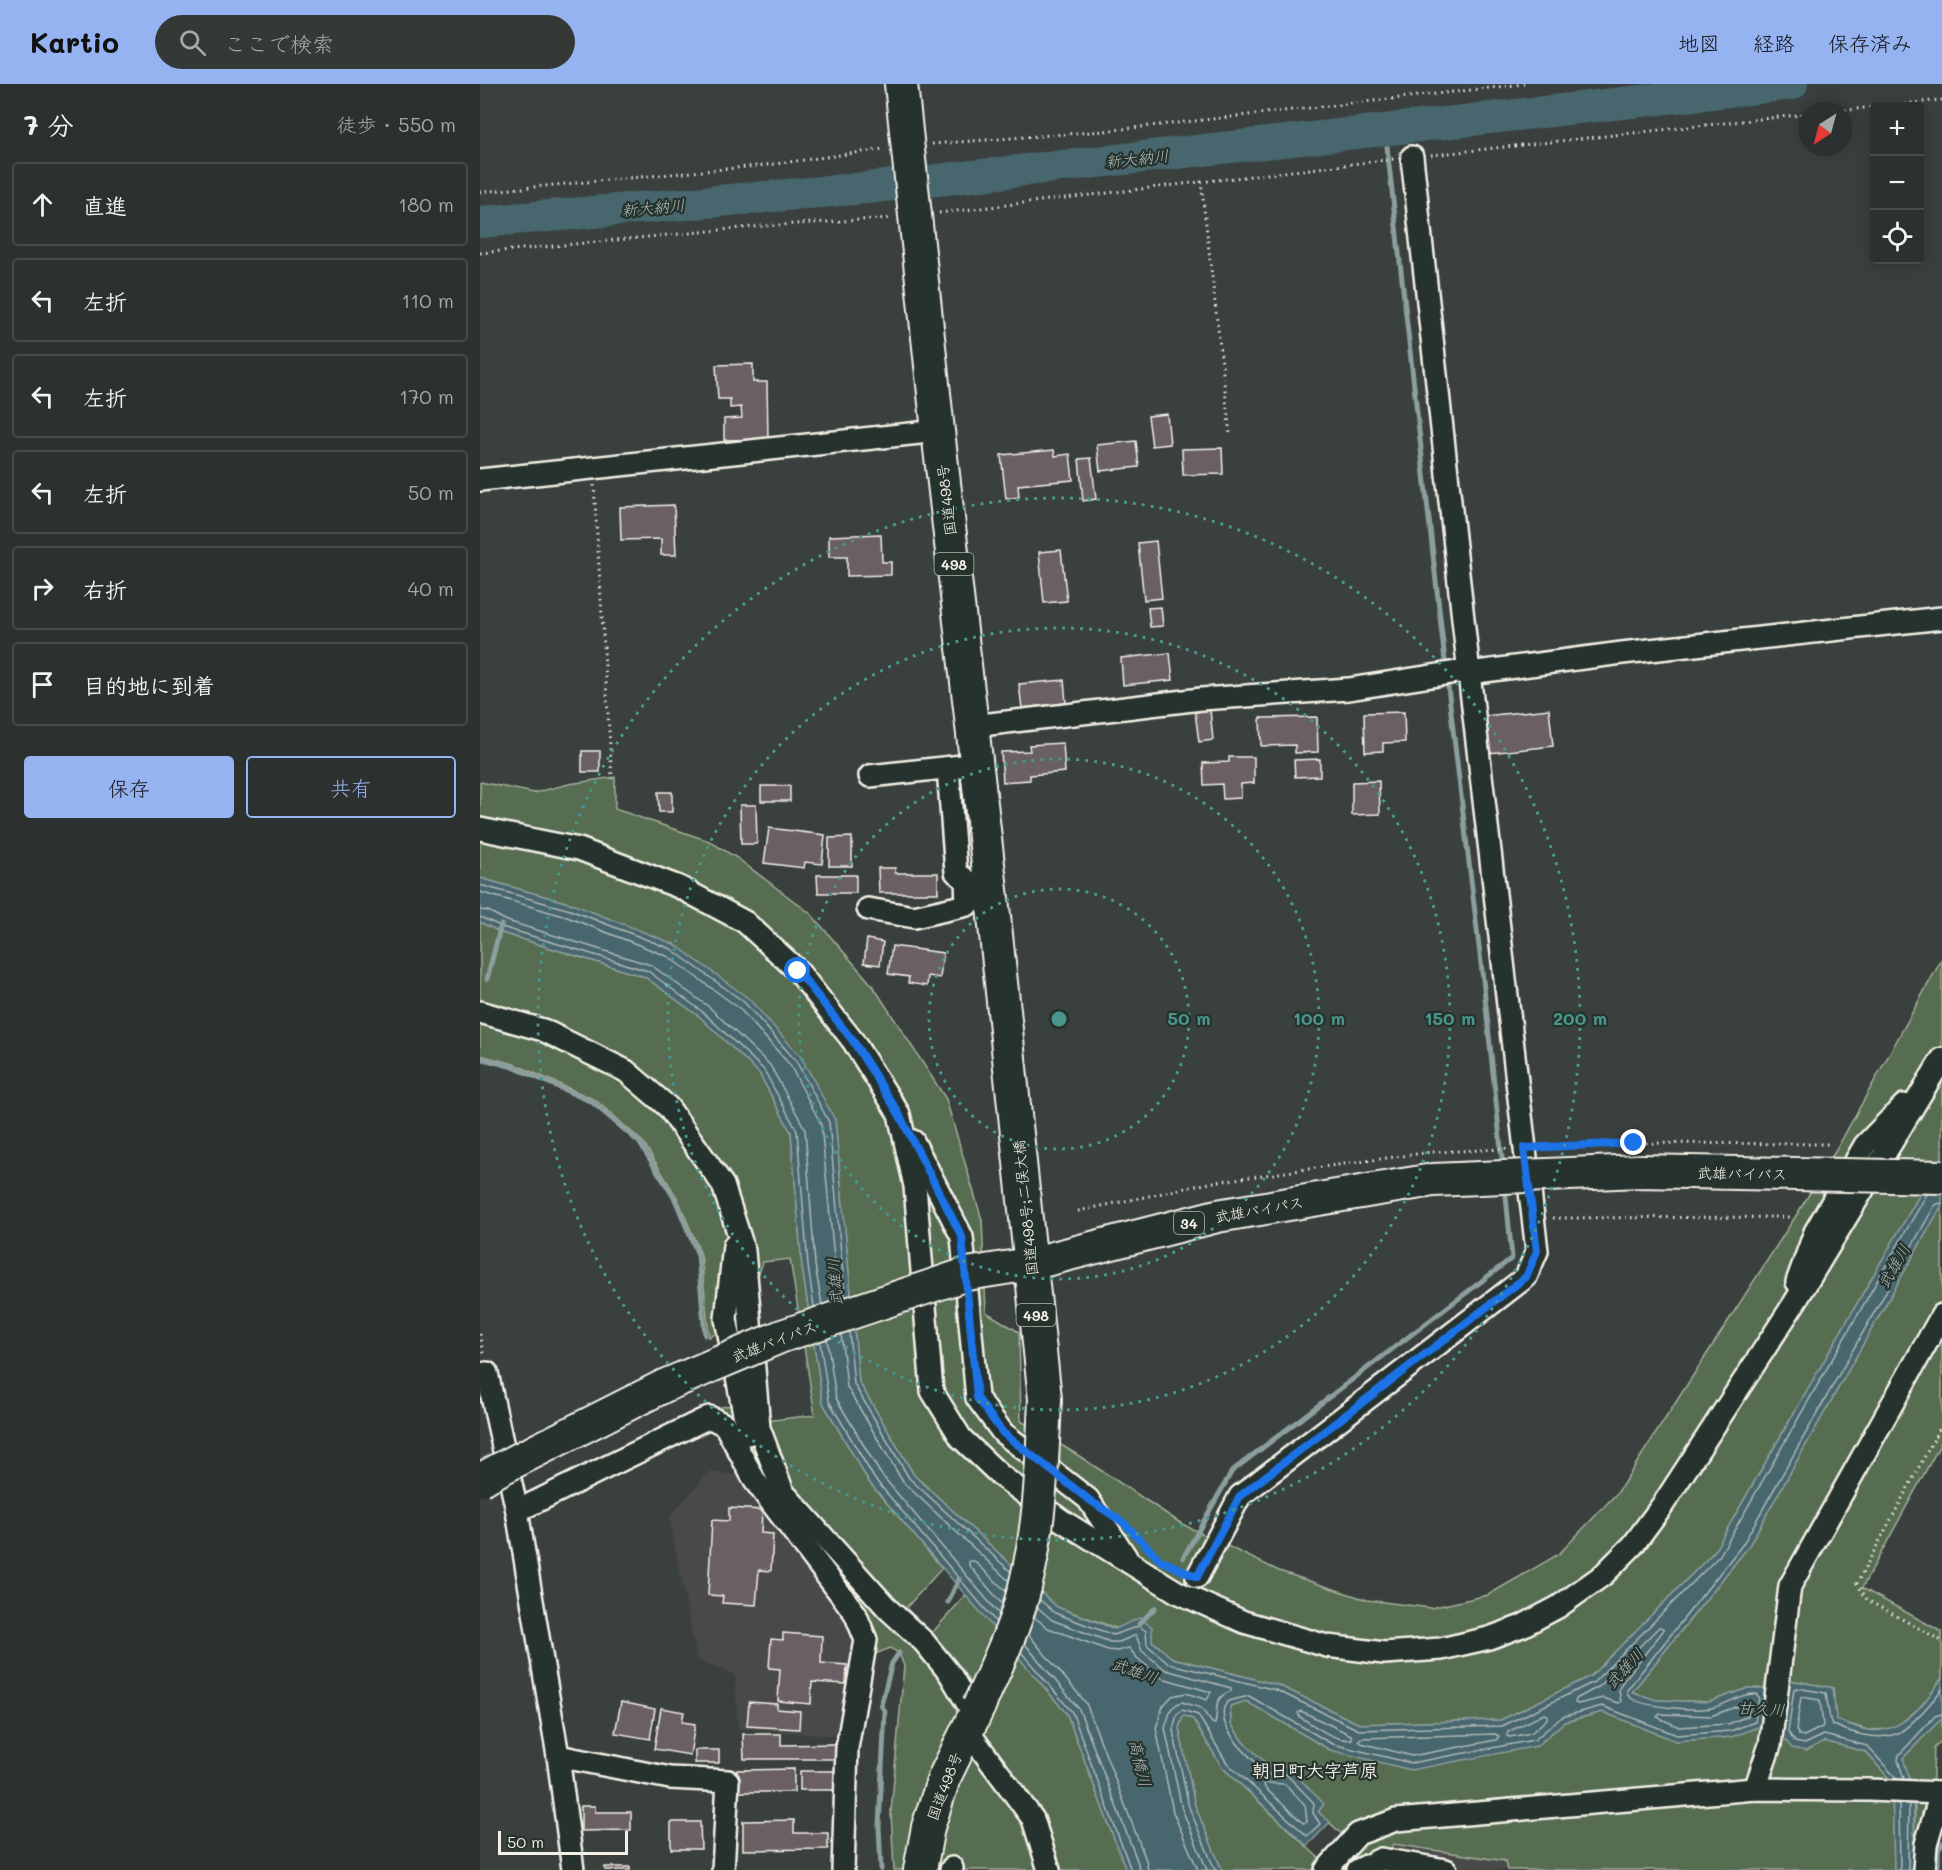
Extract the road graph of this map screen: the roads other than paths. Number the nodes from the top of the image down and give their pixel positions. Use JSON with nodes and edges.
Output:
{"nodes":[{"id":1,"x":901,"y":84,"type":"edge"},
{"id":2,"x":1408,"y":157,"type":"road end"},
{"id":3,"x":938,"y":431,"type":"junction"},
{"id":4,"x":480,"y":480,"type":"edge"},
{"id":5,"x":1942,"y":618,"type":"edge"},
{"id":6,"x":1463,"y":673,"type":"junction"},
{"id":7,"x":973,"y":726,"type":"junction"},
{"id":8,"x":963,"y":766,"type":"junction"},
{"id":9,"x":870,"y":776,"type":"dead end"},
{"id":10,"x":480,"y":829,"type":"edge"},
{"id":11,"x":868,"y":909,"type":"dead end"},
{"id":12,"x":994,"y":916,"type":"joint"},
{"id":13,"x":480,"y":1012,"type":"edge"},
{"id":14,"x":1942,"y":1059,"type":"edge"},
{"id":15,"x":899,"y":1114,"type":"junction"},
{"id":16,"x":1942,"y":1177,"type":"edge"},
{"id":17,"x":736,"y":1227,"type":"junction"},
{"id":18,"x":1030,"y":1264,"type":"junction"},
{"id":19,"x":1942,"y":1315,"type":"edge"},
{"id":20,"x":480,"y":1374,"type":"edge"},
{"id":21,"x":744,"y":1448,"type":"junction"},
{"id":22,"x":480,"y":1480,"type":"edge"},
{"id":23,"x":783,"y":1492,"type":"junction"},
{"id":24,"x":517,"y":1511,"type":"junction"},
{"id":25,"x":1130,"y":1563,"type":"junction"},
{"id":26,"x":1197,"y":1577,"type":"dead end"},
{"id":27,"x":973,"y":1717,"type":"junction"},
{"id":28,"x":558,"y":1755,"type":"junction"},
{"id":29,"x":1755,"y":1789,"type":"junction"},
{"id":30,"x":573,"y":1870,"type":"edge"},
{"id":31,"x":723,"y":1870,"type":"edge"},
{"id":32,"x":843,"y":1870,"type":"edge"},
{"id":33,"x":920,"y":1870,"type":"edge"},
{"id":34,"x":1049,"y":1870,"type":"edge"},
{"id":35,"x":1326,"y":1870,"type":"edge"},
{"id":36,"x":1358,"y":1870,"type":"edge"},
{"id":37,"x":1446,"y":1870,"type":"edge"},
{"id":38,"x":1924,"y":1870,"type":"edge"}],
"edges":[{"from":1,"to":3,"type":"highway","name":"国道498号","number":"498"},
{"from":2,"to":6,"type":"street"},
{"from":3,"to":4,"type":"street"},
{"from":3,"to":7,"type":"highway","name":"国道498号","number":"498"},
{"from":5,"to":6,"type":"street"},
{"from":6,"to":7,"type":"street"},
{"from":6,"to":26,"type":"street"},
{"from":7,"to":8,"type":"highway","name":"国道498号","number":"498"},
{"from":8,"to":9,"type":"street"},
{"from":8,"to":11,"type":"street"},
{"from":8,"to":12,"type":"highway","name":"国道498号","number":"498"},
{"from":10,"to":15,"type":"street"},
{"from":12,"to":18,"type":"highway","name":"国道498号;二俣大橋","number":"498","bridge":true},
{"from":13,"to":17,"type":"street"},
{"from":14,"to":25,"type":"street"},
{"from":15,"to":25,"type":"street"},
{"from":15,"to":25,"type":"street"},
{"from":16,"to":18,"type":"highway","name":"武雄バイパス","number":"34","bridge":true},
{"from":17,"to":21,"type":"street"},
{"from":17,"to":23,"type":"street"},
{"from":18,"to":22,"type":"highway","name":"武雄バイパス","number":"34","bridge":true},
{"from":18,"to":27,"type":"highway","name":"国道498号;二俣大橋","number":"498","bridge":true},
{"from":19,"to":29,"type":"street"},
{"from":20,"to":24,"type":"street"},
{"from":21,"to":23,"type":"street"},
{"from":21,"to":24,"type":"street"},
{"from":21,"to":32,"type":"street"},
{"from":23,"to":27,"type":"street"},
{"from":24,"to":28,"type":"street"},
{"from":27,"to":33,"type":"highway","name":"国道498号","number":"498"},
{"from":27,"to":34,"type":"street"},
{"from":28,"to":30,"type":"street"},
{"from":28,"to":31,"type":"street"},
{"from":29,"to":35,"type":"street"},
{"from":29,"to":38,"type":"street"},
{"from":36,"to":37,"type":"street"}]}
